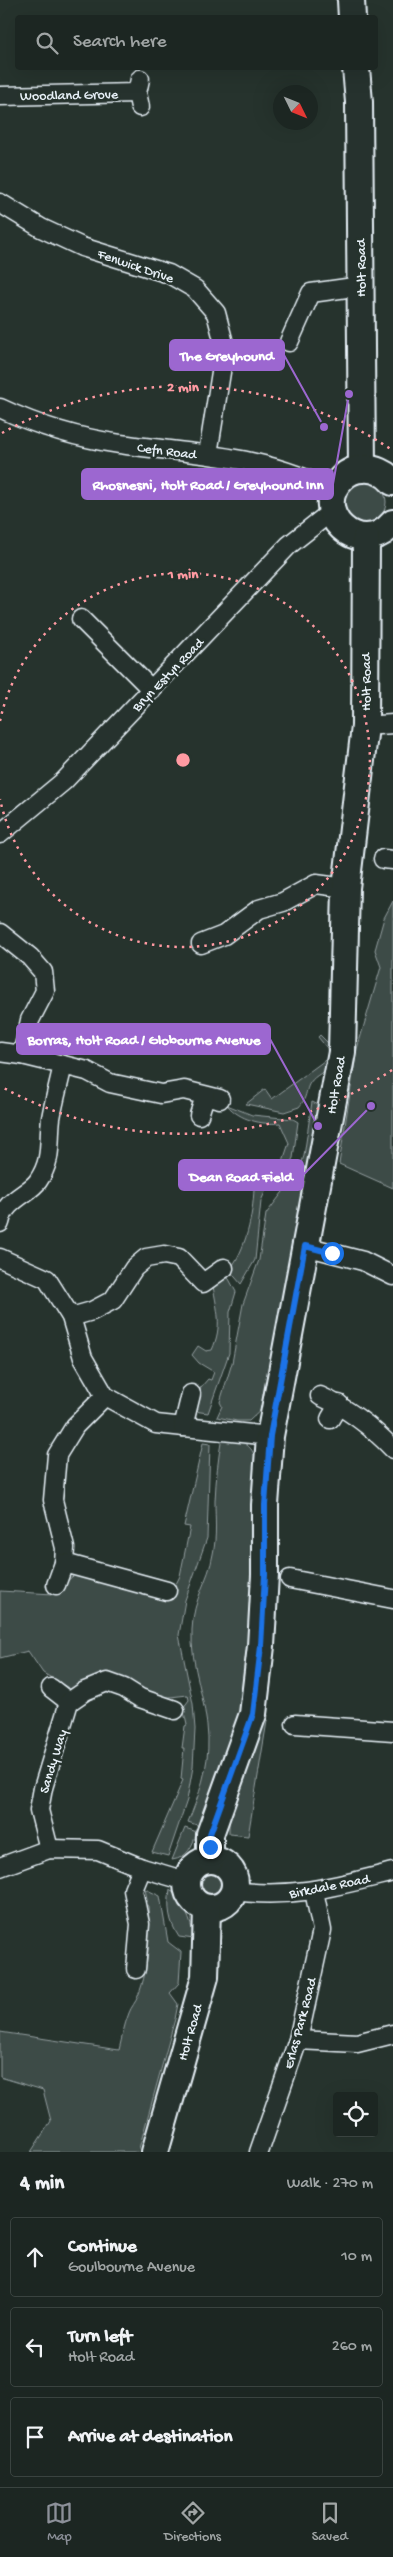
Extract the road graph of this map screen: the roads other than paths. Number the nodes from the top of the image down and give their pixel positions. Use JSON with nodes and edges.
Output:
{"nodes":[{"id":1,"x":351,"y":0,"type":"edge"},
{"id":2,"x":352,"y":15,"type":"edge"},
{"id":3,"x":356,"y":70,"type":"edge"},
{"id":4,"x":139,"y":93,"type":"dead end"},
{"id":5,"x":0,"y":96,"type":"edge"},
{"id":6,"x":0,"y":203,"type":"edge"},
{"id":7,"x":360,"y":286,"type":"junction"},
{"id":8,"x":289,"y":342,"type":"dead end"},
{"id":9,"x":0,"y":408,"type":"edge"},
{"id":10,"x":208,"y":454,"type":"junction"},
{"id":11,"x":362,"y":468,"type":"junction"},
{"id":12,"x":393,"y":482,"type":"edge"},
{"id":13,"x":332,"y":501,"type":"junction"},
{"id":14,"x":393,"y":523,"type":"edge"},
{"id":15,"x":366,"y":538,"type":"junction"},
{"id":16,"x":81,"y":619,"type":"dead end"},
{"id":17,"x":152,"y":690,"type":"junction"},
{"id":18,"x":393,"y":724,"type":"edge"},
{"id":19,"x":365,"y":726,"type":"junction"},
{"id":20,"x":0,"y":834,"type":"edge"},
{"id":21,"x":346,"y":888,"type":"junction"},
{"id":22,"x":1,"y":927,"type":"edge"},
{"id":23,"x":200,"y":944,"type":"dead end"},
{"id":24,"x":0,"y":1052,"type":"edge"},
{"id":25,"x":22,"y":1055,"type":"junction"},
{"id":26,"x":63,"y":1065,"type":"junction"},
{"id":27,"x":199,"y":1115,"type":"dead end"},
{"id":28,"x":0,"y":1223,"type":"edge"},
{"id":29,"x":305,"y":1246,"type":"junction"},
{"id":30,"x":0,"y":1258,"type":"edge"},
{"id":31,"x":224,"y":1268,"type":"dead end"},
{"id":32,"x":393,"y":1276,"type":"edge"},
{"id":33,"x":71,"y":1317,"type":"junction"},
{"id":34,"x":191,"y":1394,"type":"dead end"},
{"id":35,"x":104,"y":1396,"type":"junction"},
{"id":36,"x":320,"y":1396,"type":"dead end"},
{"id":37,"x":339,"y":1404,"type":"junction"},
{"id":38,"x":330,"y":1419,"type":"dead end"},
{"id":39,"x":183,"y":1427,"type":"junction"},
{"id":40,"x":270,"y":1436,"type":"junction"},
{"id":41,"x":393,"y":1449,"type":"edge"},
{"id":42,"x":64,"y":1563,"type":"junction"},
{"id":43,"x":290,"y":1579,"type":"dead end"},
{"id":44,"x":56,"y":1584,"type":"dead end"},
{"id":45,"x":167,"y":1592,"type":"dead end"},
{"id":46,"x":393,"y":1599,"type":"edge"},
{"id":47,"x":51,"y":1688,"type":"dead end"},
{"id":48,"x":69,"y":1702,"type":"junction"},
{"id":49,"x":175,"y":1710,"type":"dead end"},
{"id":50,"x":295,"y":1724,"type":"dead end"},
{"id":51,"x":393,"y":1731,"type":"edge"},
{"id":52,"x":49,"y":1849,"type":"junction"},
{"id":53,"x":210,"y":1860,"type":"junction"},
{"id":54,"x":0,"y":1868,"type":"edge"},
{"id":55,"x":142,"y":1868,"type":"junction"},
{"id":56,"x":393,"y":1872,"type":"edge"},
{"id":57,"x":186,"y":1881,"type":"junction"},
{"id":58,"x":234,"y":1891,"type":"junction"},
{"id":59,"x":314,"y":1891,"type":"junction"},
{"id":60,"x":207,"y":1908,"type":"junction"},
{"id":61,"x":136,"y":1969,"type":"dead end"},
{"id":62,"x":393,"y":2034,"type":"edge"},
{"id":63,"x":298,"y":2040,"type":"junction"},
{"id":64,"x":156,"y":2152,"type":"edge"},
{"id":65,"x":259,"y":2152,"type":"edge"}],
"edges":[{"from":1,"to":2,"type":"main road"},
{"from":3,"to":7,"type":"main road","name":"Holt Road"},
{"from":4,"to":5,"type":"street","name":"Woodland Grove"},
{"from":6,"to":10,"type":"street","name":"Fenwick Drive"},
{"from":7,"to":8,"type":"street"},
{"from":7,"to":11,"type":"main road","name":"Holt Road"},
{"from":9,"to":10,"type":"street","name":"Cefn Road"},
{"from":10,"to":13,"type":"street","name":"Cefn Road"},
{"from":11,"to":12,"type":"main road"},
{"from":11,"to":13,"type":"main road"},
{"from":13,"to":15,"type":"main road"},
{"from":13,"to":17,"type":"street","name":"Bryn Estyn Road"},
{"from":14,"to":15,"type":"main road"},
{"from":15,"to":19,"type":"main road","name":"Holt Road"},
{"from":16,"to":17,"type":"street"},
{"from":17,"to":20,"type":"street","name":"Bryn Estyn Road"},
{"from":18,"to":19,"type":"street"},
{"from":19,"to":21,"type":"main road","name":"Holt Road"},
{"from":21,"to":23,"type":"street"},
{"from":21,"to":29,"type":"main road","name":"Holt Road"},
{"from":22,"to":25,"type":"street"},
{"from":24,"to":25,"type":"street"},
{"from":25,"to":26,"type":"street"},
{"from":26,"to":27,"type":"street"},
{"from":26,"to":28,"type":"street"},
{"from":29,"to":32,"type":"street"},
{"from":29,"to":40,"type":"main road","name":"Holt Road"},
{"from":30,"to":33,"type":"street"},
{"from":31,"to":33,"type":"street"},
{"from":33,"to":35,"type":"street"},
{"from":34,"to":39,"type":"street"},
{"from":35,"to":39,"type":"street"},
{"from":35,"to":42,"type":"street"},
{"from":36,"to":37,"type":"street"},
{"from":37,"to":38,"type":"street"},
{"from":37,"to":41,"type":"street"},
{"from":39,"to":40,"type":"street"},
{"from":40,"to":53,"type":"main road","name":"Holt Road"},
{"from":42,"to":44,"type":"street"},
{"from":42,"to":45,"type":"street"},
{"from":43,"to":46,"type":"street"},
{"from":47,"to":48,"type":"street"},
{"from":48,"to":49,"type":"street"},
{"from":48,"to":52,"type":"street","name":"Sandy Way"},
{"from":50,"to":51,"type":"street"},
{"from":52,"to":54,"type":"street"},
{"from":52,"to":55,"type":"street"},
{"from":53,"to":57,"type":"main road"},
{"from":53,"to":58,"type":"main road"},
{"from":55,"to":57,"type":"street"},
{"from":55,"to":61,"type":"street"},
{"from":56,"to":59,"type":"street","name":"Birkdale Road"},
{"from":57,"to":60,"type":"main road"},
{"from":58,"to":59,"type":"street","name":"Birkdale Road"},
{"from":58,"to":60,"type":"main road"},
{"from":59,"to":63,"type":"street","name":"Erlas Park Road"},
{"from":60,"to":64,"type":"main road","name":"Holt Road"},
{"from":62,"to":63,"type":"street"},
{"from":63,"to":65,"type":"street","name":"Erlas Park Road"}]}
